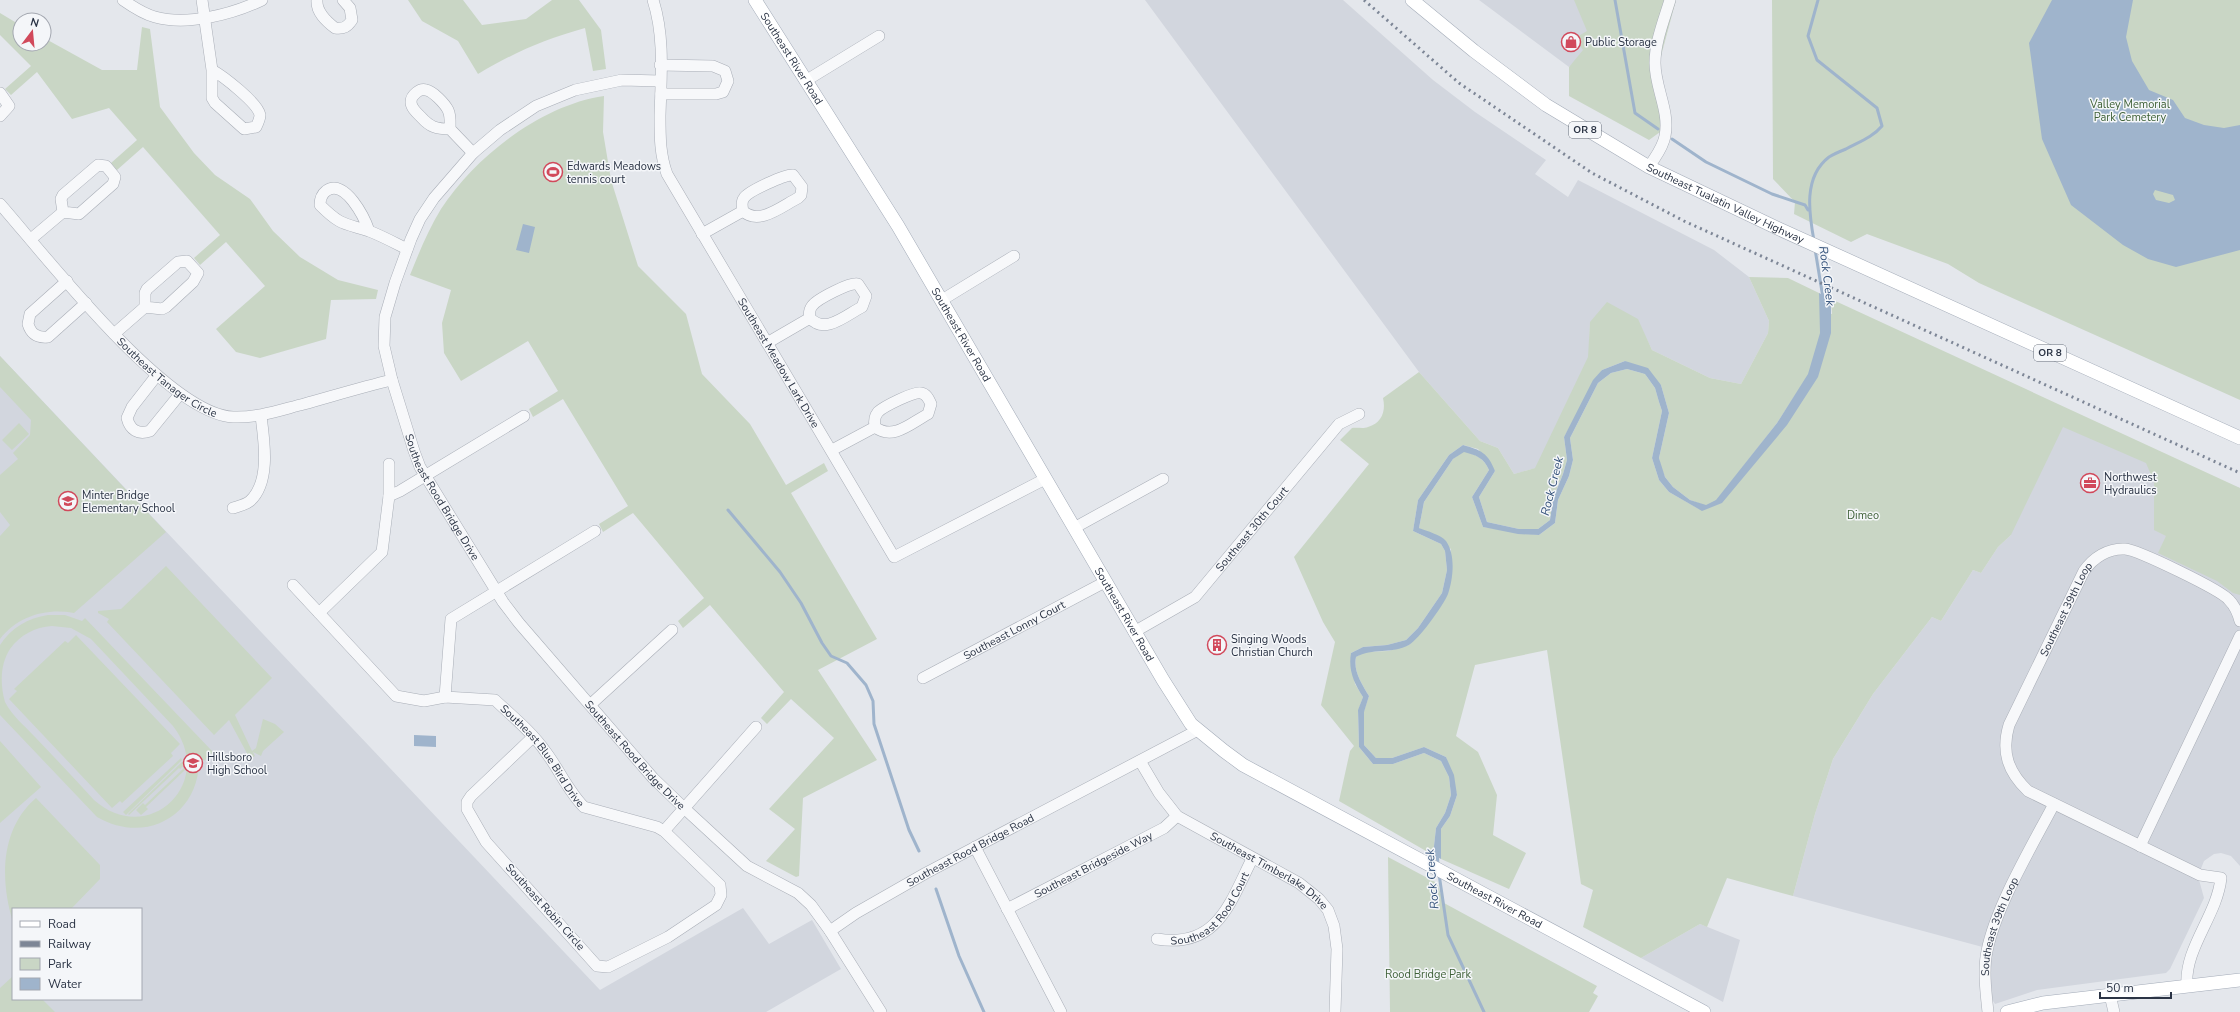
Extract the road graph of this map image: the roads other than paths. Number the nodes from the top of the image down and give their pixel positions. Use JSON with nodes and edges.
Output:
{"nodes":[{"id":1,"x":123,"y":0,"type":"edge"},
{"id":2,"x":202,"y":0,"type":"edge"},
{"id":3,"x":262,"y":0,"type":"edge"},
{"id":4,"x":317,"y":0,"type":"edge"},
{"id":5,"x":343,"y":0,"type":"edge"},
{"id":6,"x":653,"y":0,"type":"edge"},
{"id":7,"x":755,"y":0,"type":"edge"},
{"id":8,"x":1412,"y":0,"type":"edge"},
{"id":9,"x":1670,"y":0,"type":"edge"},
{"id":10,"x":203,"y":18,"type":"junction"},
{"id":11,"x":879,"y":36,"type":"dead end"},
{"id":12,"x":660,"y":65,"type":"junction"},
{"id":13,"x":212,"y":70,"type":"junction"},
{"id":14,"x":807,"y":80,"type":"junction"},
{"id":15,"x":660,"y":82,"type":"junction"},
{"id":16,"x":0,"y":93,"type":"edge"},
{"id":17,"x":661,"y":94,"type":"junction"},
{"id":18,"x":0,"y":116,"type":"edge"},
{"id":19,"x":450,"y":129,"type":"dead end"},
{"id":20,"x":473,"y":153,"type":"junction"},
{"id":21,"x":1649,"y":167,"type":"junction"},
{"id":22,"x":0,"y":204,"type":"edge"},
{"id":23,"x":743,"y":211,"type":"junction"},
{"id":24,"x":63,"y":212,"type":"junction"},
{"id":25,"x":369,"y":231,"type":"junction"},
{"id":26,"x":702,"y":234,"type":"junction"},
{"id":27,"x":31,"y":239,"type":"junction"},
{"id":28,"x":407,"y":249,"type":"junction"},
{"id":29,"x":1014,"y":256,"type":"dead end"},
{"id":30,"x":67,"y":281,"type":"junction"},
{"id":31,"x":942,"y":300,"type":"junction"},
{"id":32,"x":86,"y":304,"type":"junction"},
{"id":33,"x":145,"y":307,"type":"junction"},
{"id":34,"x":810,"y":318,"type":"junction"},
{"id":35,"x":114,"y":334,"type":"junction"},
{"id":36,"x":767,"y":343,"type":"junction"},
{"id":37,"x":157,"y":375,"type":"junction"},
{"id":38,"x":392,"y":380,"type":"junction"},
{"id":39,"x":180,"y":394,"type":"junction"},
{"id":40,"x":1359,"y":414,"type":"dead end"},
{"id":41,"x":261,"y":416,"type":"junction"},
{"id":42,"x":524,"y":416,"type":"dead end"},
{"id":43,"x":875,"y":427,"type":"junction"},
{"id":44,"x":2240,"y":438,"type":"edge"},
{"id":45,"x":832,"y":450,"type":"junction"},
{"id":46,"x":389,"y":464,"type":"dead end"},
{"id":47,"x":426,"y":475,"type":"junction"},
{"id":48,"x":1045,"y":479,"type":"junction"},
{"id":49,"x":1163,"y":479,"type":"dead end"},
{"id":50,"x":389,"y":496,"type":"junction"},
{"id":51,"x":233,"y":508,"type":"dead end"},
{"id":52,"x":1074,"y":528,"type":"junction"},
{"id":53,"x":595,"y":531,"type":"dead end"},
{"id":54,"x":1105,"y":582,"type":"junction"},
{"id":55,"x":293,"y":584,"type":"dead end"},
{"id":56,"x":498,"y":592,"type":"junction"},
{"id":57,"x":319,"y":613,"type":"junction"},
{"id":58,"x":2240,"y":621,"type":"edge"},
{"id":59,"x":672,"y":630,"type":"dead end"},
{"id":60,"x":1134,"y":632,"type":"junction"},
{"id":61,"x":2240,"y":636,"type":"edge"},
{"id":62,"x":923,"y":678,"type":"dead end"},
{"id":63,"x":445,"y":697,"type":"junction"},
{"id":64,"x":590,"y":705,"type":"junction"},
{"id":65,"x":756,"y":727,"type":"dead end"},
{"id":66,"x":1198,"y":730,"type":"junction"},
{"id":67,"x":533,"y":737,"type":"junction"},
{"id":68,"x":1140,"y":760,"type":"junction"},
{"id":69,"x":2054,"y":804,"type":"junction"},
{"id":70,"x":684,"y":808,"type":"junction"},
{"id":71,"x":1177,"y":816,"type":"junction"},
{"id":72,"x":664,"y":830,"type":"junction"},
{"id":73,"x":2140,"y":846,"type":"junction"},
{"id":74,"x":975,"y":847,"type":"junction"},
{"id":75,"x":1252,"y":859,"type":"junction"},
{"id":76,"x":721,"y":895,"type":"joint"},
{"id":77,"x":1007,"y":909,"type":"junction"},
{"id":78,"x":830,"y":931,"type":"junction"},
{"id":79,"x":1157,"y":939,"type":"dead end"},
{"id":80,"x":2240,"y":980,"type":"edge"},
{"id":81,"x":2187,"y":986,"type":"junction"},
{"id":82,"x":2110,"y":995,"type":"junction"},
{"id":83,"x":881,"y":1012,"type":"edge"},
{"id":84,"x":1061,"y":1012,"type":"edge"},
{"id":85,"x":1336,"y":1012,"type":"edge"},
{"id":86,"x":1704,"y":1012,"type":"edge"},
{"id":87,"x":1988,"y":1012,"type":"edge"},
{"id":88,"x":2007,"y":1012,"type":"edge"},
{"id":89,"x":2114,"y":1012,"type":"edge"}],
"edges":[{"from":1,"to":10,"type":"street"},
{"from":2,"to":10,"type":"street"},
{"from":3,"to":10,"type":"street"},
{"from":4,"to":5,"type":"street"},
{"from":6,"to":12,"type":"street","name":"Southeast Meadow Lark Drive"},
{"from":7,"to":14,"type":"main road","name":"Southeast River Road"},
{"from":8,"to":21,"type":"main road","name":"Southeast Tualatin Valley Highway","number":"OR 8"},
{"from":9,"to":21,"type":"street"},
{"from":10,"to":13,"type":"street"},
{"from":11,"to":14,"type":"street"},
{"from":12,"to":15,"type":"street","name":"Southeast Meadow Lark Drive"},
{"from":12,"to":17,"type":"street"},
{"from":13,"to":13,"type":"street"},
{"from":14,"to":31,"type":"main road","name":"Southeast River Road"},
{"from":15,"to":17,"type":"street","name":"Southeast Meadow Lark Drive"},
{"from":15,"to":20,"type":"street","name":"Southeast Rood Bridge Drive"},
{"from":16,"to":18,"type":"street"},
{"from":17,"to":26,"type":"street","name":"Southeast Meadow Lark Drive"},
{"from":19,"to":20,"type":"street"},
{"from":20,"to":28,"type":"street","name":"Southeast Rood Bridge Drive"},
{"from":21,"to":44,"type":"main road","name":"Southeast Tualatin Valley Highway","number":"OR 8"},
{"from":22,"to":27,"type":"street","name":"Southeast Tanager Circle"},
{"from":23,"to":23,"type":"street"},
{"from":23,"to":26,"type":"street"},
{"from":24,"to":24,"type":"street"},
{"from":24,"to":27,"type":"street"},
{"from":25,"to":25,"type":"street"},
{"from":25,"to":28,"type":"street"},
{"from":26,"to":36,"type":"street","name":"Southeast Meadow Lark Drive"},
{"from":27,"to":30,"type":"street","name":"Southeast Tanager Circle"},
{"from":28,"to":38,"type":"street","name":"Southeast Rood Bridge Drive"},
{"from":29,"to":31,"type":"street"},
{"from":30,"to":32,"type":"street","name":"Southeast Tanager Circle"},
{"from":30,"to":32,"type":"street"},
{"from":31,"to":48,"type":"main road","name":"Southeast River Road"},
{"from":32,"to":35,"type":"street","name":"Southeast Tanager Circle"},
{"from":33,"to":33,"type":"street"},
{"from":33,"to":35,"type":"street"},
{"from":34,"to":34,"type":"street"},
{"from":34,"to":36,"type":"street"},
{"from":35,"to":37,"type":"street","name":"Southeast Tanager Circle"},
{"from":36,"to":45,"type":"street","name":"Southeast Meadow Lark Drive"},
{"from":37,"to":39,"type":"street","name":"Southeast Tanager Circle"},
{"from":37,"to":39,"type":"street"},
{"from":38,"to":41,"type":"street","name":"Southeast Tanager Circle"},
{"from":38,"to":47,"type":"street","name":"Southeast Rood Bridge Drive"},
{"from":39,"to":41,"type":"street","name":"Southeast Tanager Circle"},
{"from":40,"to":60,"type":"street","name":"Southeast 30th Court"},
{"from":41,"to":51,"type":"street"},
{"from":42,"to":47,"type":"street"},
{"from":43,"to":43,"type":"street"},
{"from":43,"to":45,"type":"street"},
{"from":45,"to":48,"type":"street","name":"Southeast Meadow Lark Drive"},
{"from":46,"to":50,"type":"street"},
{"from":47,"to":50,"type":"street"},
{"from":47,"to":56,"type":"street","name":"Southeast Rood Bridge Drive"},
{"from":48,"to":52,"type":"main road","name":"Southeast River Road"},
{"from":49,"to":52,"type":"street"},
{"from":50,"to":57,"type":"street"},
{"from":52,"to":54,"type":"main road","name":"Southeast River Road"},
{"from":53,"to":56,"type":"street"},
{"from":54,"to":60,"type":"main road","name":"Southeast River Road"},
{"from":54,"to":62,"type":"street","name":"Southeast Lonny Court"},
{"from":55,"to":57,"type":"street","name":"Southeast Blue Bird Drive"},
{"from":56,"to":63,"type":"street"},
{"from":56,"to":64,"type":"street","name":"Southeast Rood Bridge Drive"},
{"from":57,"to":63,"type":"street","name":"Southeast Blue Bird Drive"},
{"from":58,"to":69,"type":"street","name":"Southeast 39th Loop"},
{"from":59,"to":64,"type":"street"},
{"from":60,"to":66,"type":"main road","name":"Southeast River Road"},
{"from":61,"to":73,"type":"street"},
{"from":63,"to":67,"type":"street","name":"Southeast Blue Bird Drive"},
{"from":64,"to":70,"type":"street","name":"Southeast Rood Bridge Drive"},
{"from":65,"to":70,"type":"street"},
{"from":66,"to":68,"type":"street","name":"Southeast Rood Bridge Road"},
{"from":66,"to":86,"type":"main road","name":"Southeast River Road"},
{"from":67,"to":72,"type":"street","name":"Southeast Blue Bird Drive"},
{"from":67,"to":76,"type":"street","name":"Southeast Robin Circle"},
{"from":68,"to":71,"type":"street","name":"Southeast Timberlake Drive"},
{"from":68,"to":74,"type":"street","name":"Southeast Rood Bridge Road"},
{"from":69,"to":73,"type":"street","name":"Southeast 39th Loop"},
{"from":69,"to":87,"type":"street","name":"Southeast 39th Loop"},
{"from":70,"to":72,"type":"street"},
{"from":70,"to":78,"type":"street","name":"Southeast Rood Bridge Drive"},
{"from":71,"to":75,"type":"street","name":"Southeast Timberlake Drive"},
{"from":71,"to":77,"type":"street","name":"Southeast Bridgeside Way"},
{"from":72,"to":76,"type":"street","name":"Southeast Blue Bird Drive"},
{"from":73,"to":81,"type":"street","name":"Southeast 39th Loop"},
{"from":74,"to":77,"type":"street"},
{"from":74,"to":78,"type":"street","name":"Southeast Rood Bridge Road"},
{"from":75,"to":79,"type":"street","name":"Southeast Rood Court"},
{"from":75,"to":85,"type":"street","name":"Southeast Timberlake Drive"},
{"from":77,"to":84,"type":"street"},
{"from":78,"to":83,"type":"street"},
{"from":80,"to":81,"type":"main road"},
{"from":81,"to":82,"type":"main road"},
{"from":82,"to":88,"type":"main road"},
{"from":82,"to":89,"type":"street"}]}
